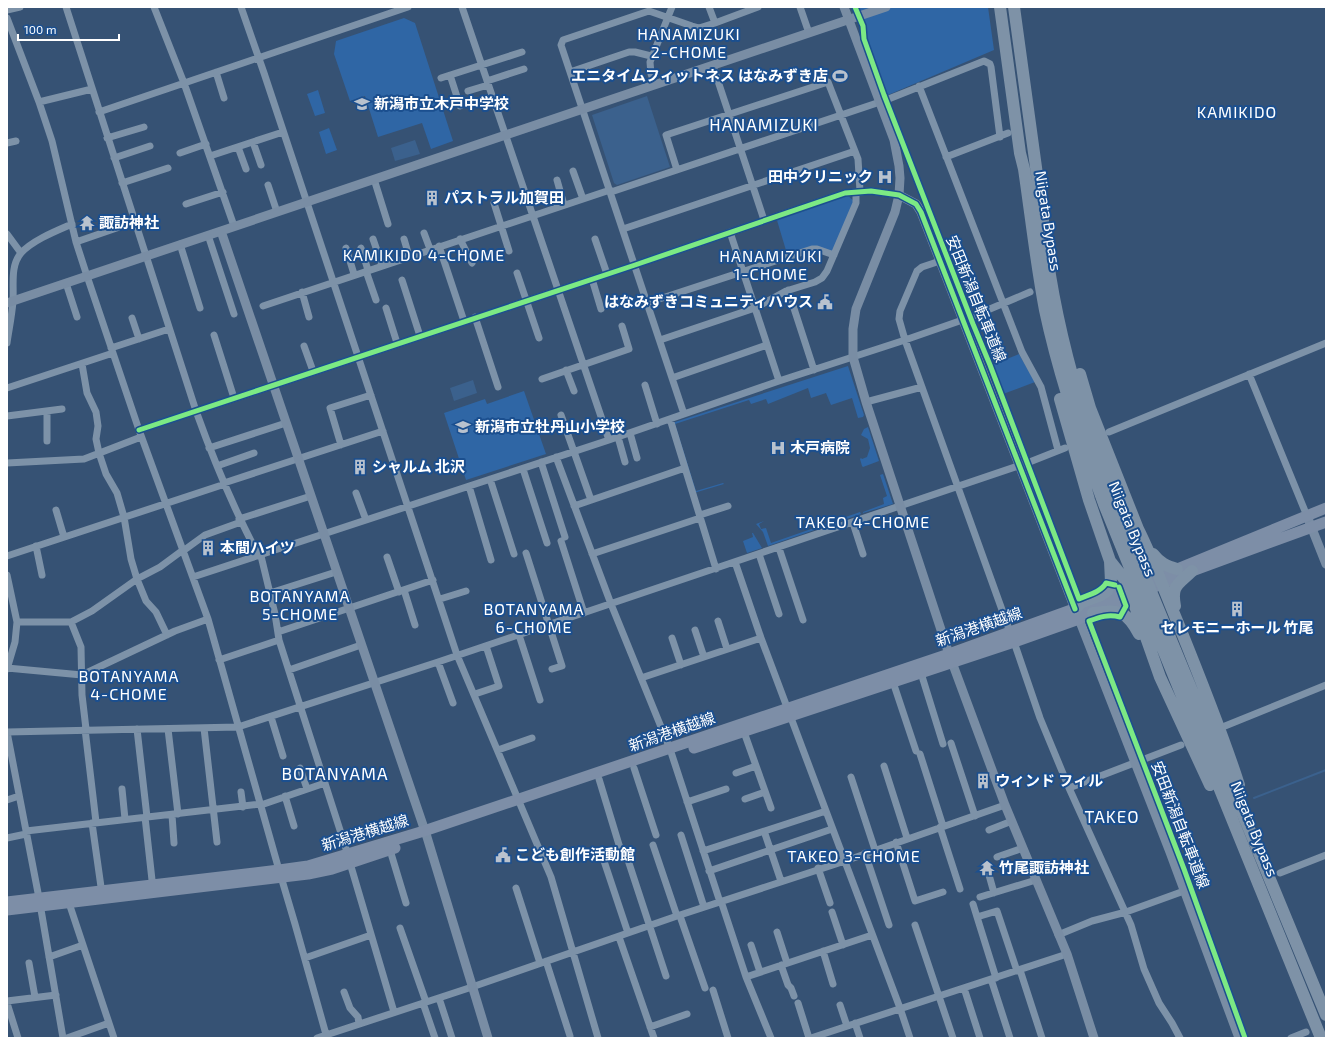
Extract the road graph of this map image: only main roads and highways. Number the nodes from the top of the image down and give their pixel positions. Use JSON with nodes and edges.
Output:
{"nodes":[{"id":1,"x":1000,"y":7,"type":"edge"},
{"id":2,"x":1014,"y":7,"type":"edge"},
{"id":3,"x":1020,"y":153,"type":"junction"},
{"id":4,"x":1042,"y":211,"type":"junction"},
{"id":5,"x":1109,"y":503,"type":"junction"},
{"id":6,"x":1326,"y":508,"type":"edge"},
{"id":7,"x":1326,"y":522,"type":"edge"},
{"id":8,"x":1138,"y":529,"type":"junction"},
{"id":9,"x":1146,"y":545,"type":"junction"},
{"id":10,"x":1110,"y":561,"type":"junction"},
{"id":11,"x":1177,"y":569,"type":"junction"},
{"id":12,"x":1192,"y":572,"type":"junction"},
{"id":13,"x":1155,"y":582,"type":"junction"},
{"id":14,"x":1130,"y":592,"type":"junction"},
{"id":15,"x":1093,"y":613,"type":"junction"},
{"id":16,"x":1077,"y":614,"type":"junction"},
{"id":17,"x":1181,"y":631,"type":"junction"},
{"id":18,"x":951,"y":658,"type":"junction"},
{"id":19,"x":1179,"y":674,"type":"junction"},
{"id":20,"x":1160,"y":676,"type":"junction"},
{"id":21,"x":789,"y":712,"type":"junction"},
{"id":22,"x":671,"y":752,"type":"junction"},
{"id":23,"x":520,"y":802,"type":"junction"},
{"id":24,"x":425,"y":834,"type":"junction"},
{"id":25,"x":1259,"y":851,"type":"junction"},
{"id":26,"x":349,"y":859,"type":"junction"},
{"id":27,"x":102,"y":895,"type":"junction"},
{"id":28,"x":7,"y":902,"type":"edge"},
{"id":29,"x":40,"y":902,"type":"junction"},
{"id":30,"x":7,"y":910,"type":"edge"},
{"id":31,"x":1302,"y":992,"type":"junction"},
{"id":32,"x":1326,"y":1015,"type":"edge"},
{"id":33,"x":1320,"y":1038,"type":"edge"}],
"edges":[{"from":1,"to":3,"type":"highway","name":"Niigata Bypass"},
{"from":2,"to":4,"type":"highway","name":"Niigata Bypass"},
{"from":3,"to":5,"type":"highway","name":"Niigata Bypass"},
{"from":3,"to":10,"type":"highway"},
{"from":4,"to":5,"type":"highway","name":"Niigata Bypass"},
{"from":4,"to":8,"type":"highway"},
{"from":5,"to":19,"type":"highway","name":"Niigata Bypass"},
{"from":6,"to":11,"type":"main road","name":"新潟港横越線"},
{"from":7,"to":12,"type":"main road","name":"新潟港横越線"},
{"from":8,"to":9,"type":"highway"},
{"from":8,"to":13,"type":"highway"},
{"from":9,"to":11,"type":"highway"},
{"from":9,"to":13,"type":"highway"},
{"from":10,"to":14,"type":"highway"},
{"from":10,"to":16,"type":"highway"},
{"from":11,"to":13,"type":"main road","name":"新潟港横越線"},
{"from":12,"to":13,"type":"main road","name":"新潟港横越線"},
{"from":12,"to":17,"type":"highway"},
{"from":13,"to":14,"type":"main road","name":"新潟港横越線"},
{"from":13,"to":17,"type":"highway"},
{"from":14,"to":15,"type":"main road","name":"新潟港横越線"},
{"from":14,"to":16,"type":"main road","name":"新潟港横越線"},
{"from":14,"to":20,"type":"highway"},
{"from":15,"to":16,"type":"main road","name":"新潟港横越線"},
{"from":15,"to":20,"type":"highway"},
{"from":16,"to":18,"type":"main road","name":"新潟港横越線"},
{"from":17,"to":25,"type":"highway"},
{"from":18,"to":21,"type":"main road","name":"新潟港横越線"},
{"from":18,"to":21,"type":"main road","name":"新潟港横越線"},
{"from":19,"to":25,"type":"highway","name":"Niigata Bypass"},
{"from":19,"to":31,"type":"highway","name":"Niigata Bypass"},
{"from":20,"to":31,"type":"highway"},
{"from":21,"to":22,"type":"main road","name":"新潟港横越線"},
{"from":21,"to":22,"type":"main road","name":"新潟港横越線"},
{"from":22,"to":23,"type":"main road","name":"新潟港横越線"},
{"from":22,"to":23,"type":"main road","name":"新潟港横越線"},
{"from":23,"to":24,"type":"main road","name":"新潟港横越線"},
{"from":24,"to":26,"type":"main road","name":"新潟港横越線"},
{"from":24,"to":26,"type":"main road","name":"新潟港横越線"},
{"from":25,"to":32,"type":"highway","name":"Niigata Bypass"},
{"from":26,"to":27,"type":"main road","name":"新潟港横越線"},
{"from":27,"to":29,"type":"main road","name":"新潟港横越線"},
{"from":27,"to":29,"type":"main road","name":"新潟港横越線"},
{"from":28,"to":29,"type":"main road","name":"新潟港横越線"},
{"from":29,"to":30,"type":"main road","name":"新潟港横越線"},
{"from":31,"to":33,"type":"highway","name":"Niigata Bypass"}]}
